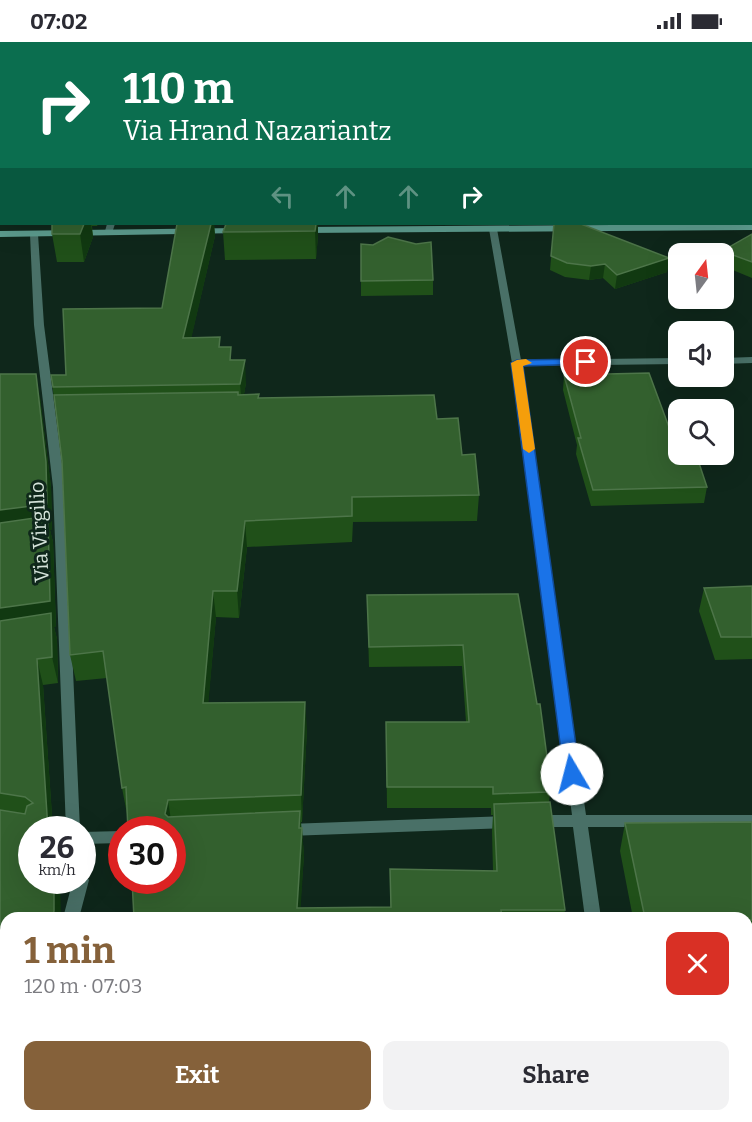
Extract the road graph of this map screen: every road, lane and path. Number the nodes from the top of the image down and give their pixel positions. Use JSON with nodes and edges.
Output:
{"nodes":[{"id":1,"x":683,"y":226,"type":"edge"},
{"id":2,"x":110,"y":227,"type":"edge"},
{"id":3,"x":752,"y":227,"type":"edge"},
{"id":4,"x":493,"y":229,"type":"junction"},
{"id":5,"x":295,"y":230,"type":"edge"},
{"id":6,"x":249,"y":231,"type":"edge"},
{"id":7,"x":0,"y":234,"type":"edge"},
{"id":8,"x":34,"y":234,"type":"junction"},
{"id":9,"x":752,"y":360,"type":"edge"},
{"id":10,"x":668,"y":361,"type":"edge"},
{"id":11,"x":734,"y":361,"type":"edge"},
{"id":12,"x":517,"y":363,"type":"junction"},
{"id":13,"x":72,"y":816,"type":"edge"},
{"id":14,"x":578,"y":819,"type":"junction"},
{"id":15,"x":752,"y":821,"type":"edge"},
{"id":16,"x":268,"y":831,"type":"edge"},
{"id":17,"x":77,"y":894,"type":"edge"},
{"id":18,"x":73,"y":912,"type":"edge"},
{"id":19,"x":592,"y":912,"type":"edge"}],
"edges":[{"from":1,"to":3,"type":"main road"},
{"from":1,"to":4,"type":"main road"},
{"from":2,"to":6,"type":"main road"},
{"from":2,"to":8,"type":"main road"},
{"from":4,"to":5,"type":"main road"},
{"from":4,"to":12,"type":"street"},
{"from":7,"to":8,"type":"main road"},
{"from":8,"to":13,"type":"street","name":"Via Virgilio"},
{"from":9,"to":11,"type":"street"},
{"from":10,"to":12,"type":"street"},
{"from":12,"to":14,"type":"street"},
{"from":14,"to":15,"type":"street"},
{"from":14,"to":16,"type":"street"},
{"from":14,"to":19,"type":"street"},
{"from":17,"to":18,"type":"street"}]}
